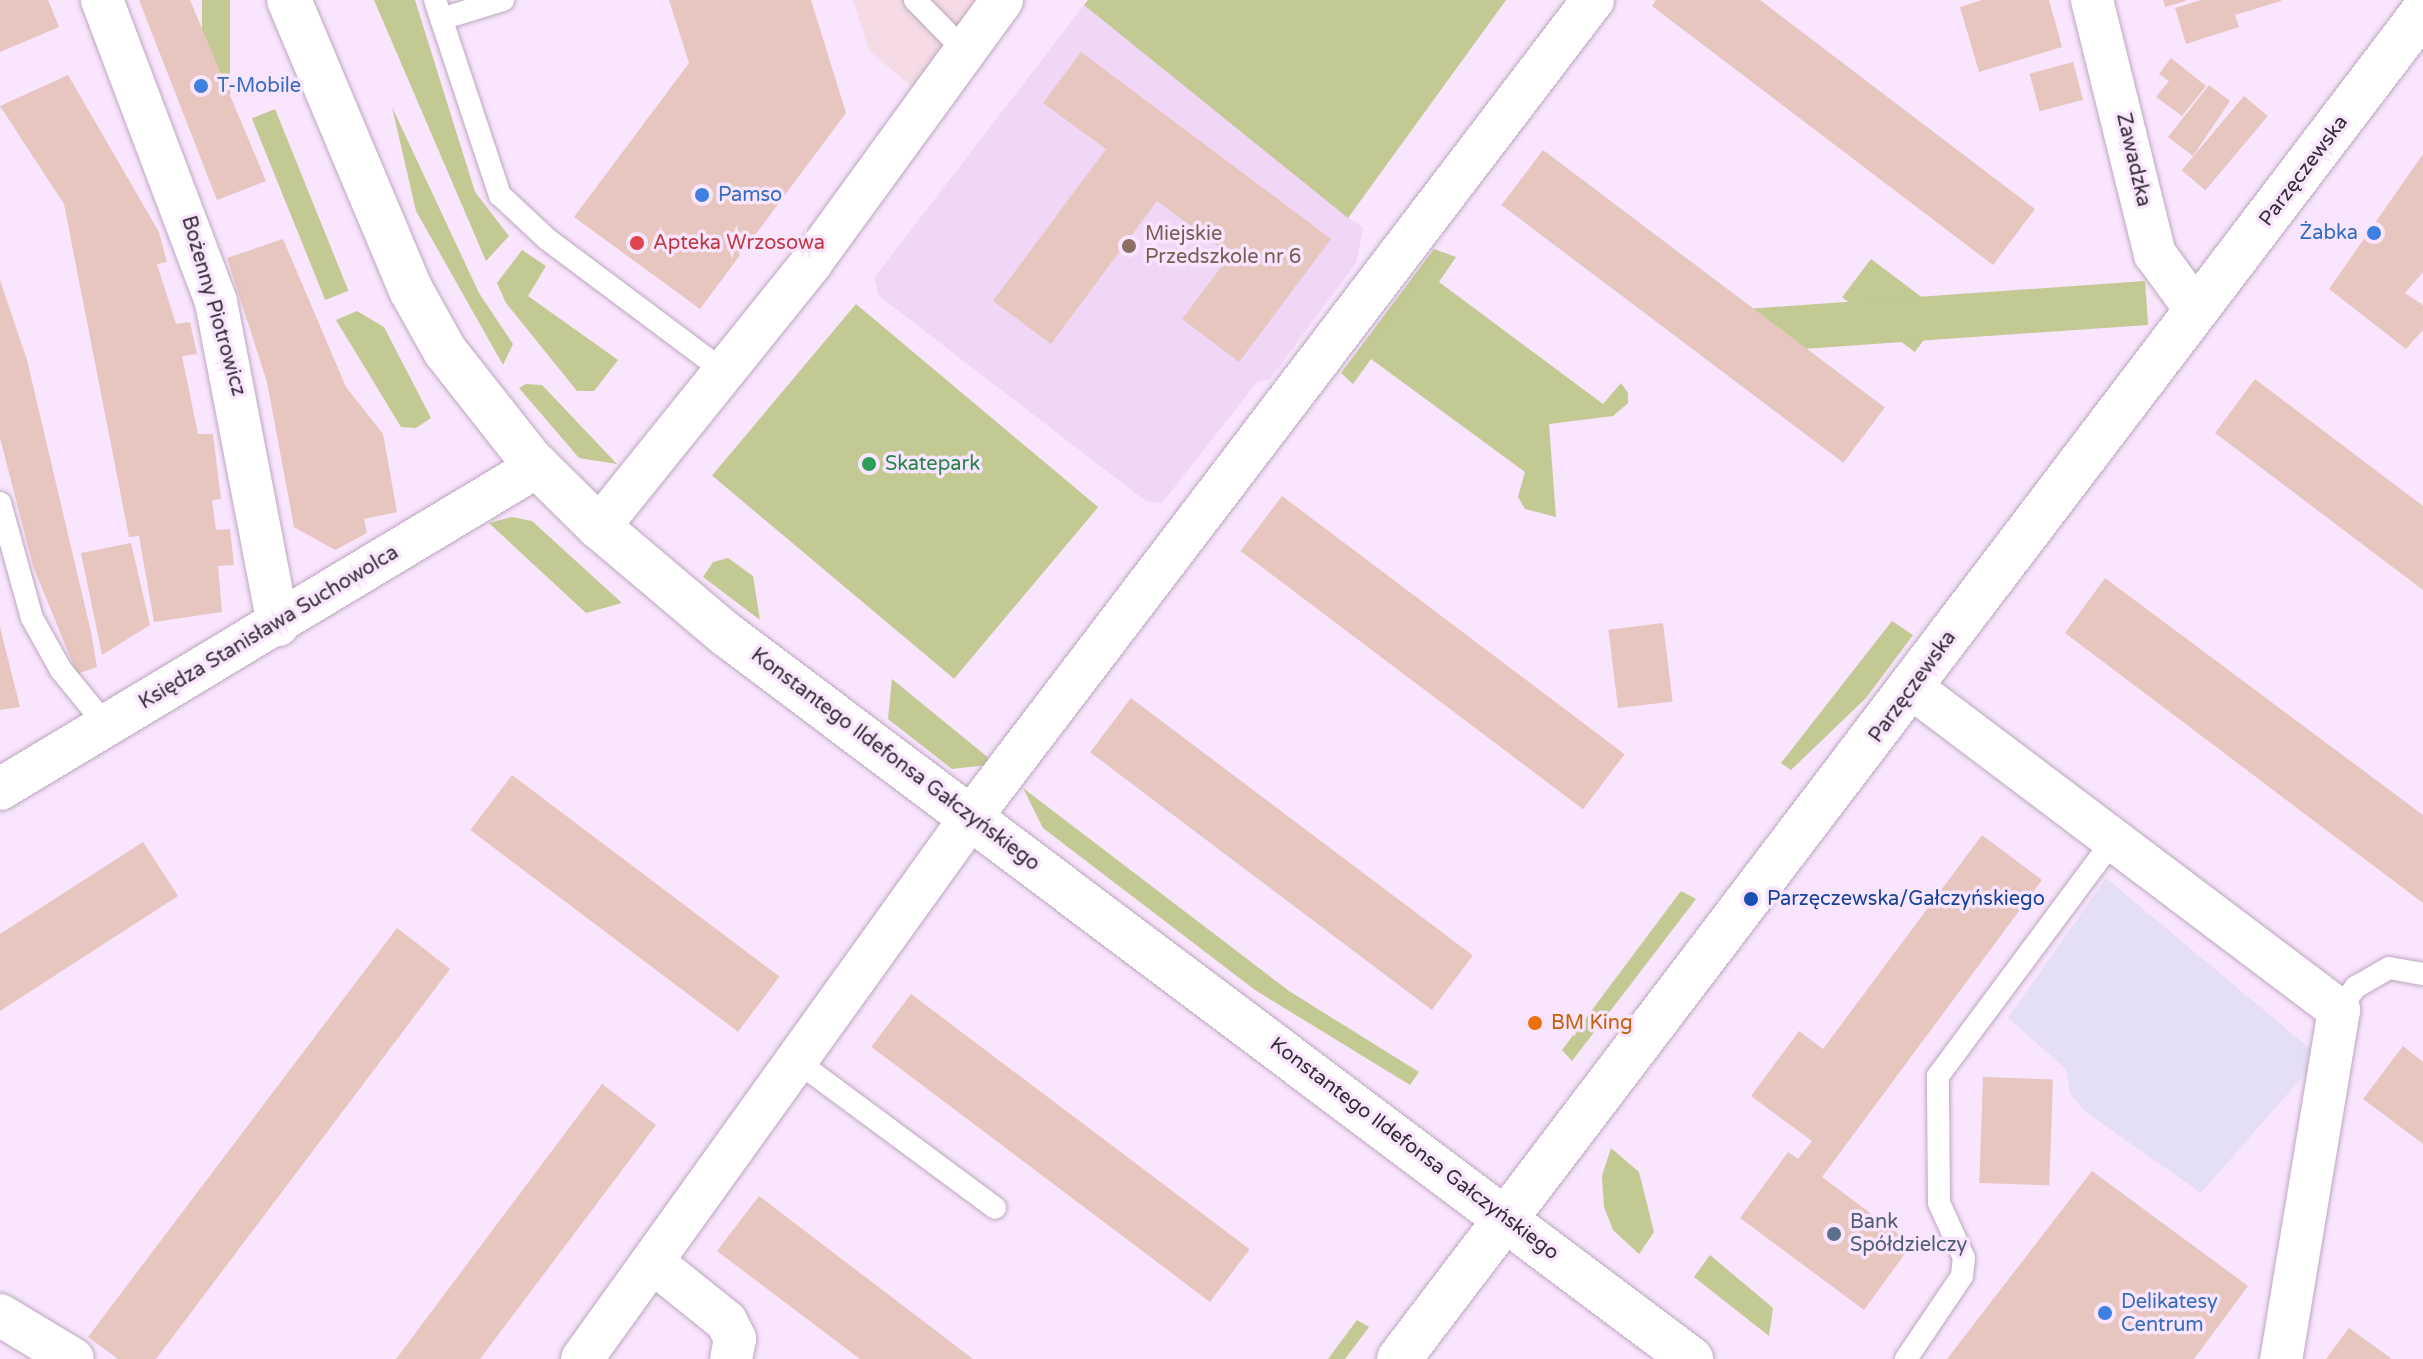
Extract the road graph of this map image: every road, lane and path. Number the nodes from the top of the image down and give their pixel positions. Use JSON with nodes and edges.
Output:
{"nodes":[{"id":1,"x":102,"y":0,"type":"edge"},
{"id":2,"x":289,"y":0,"type":"edge"},
{"id":3,"x":503,"y":0,"type":"edge"},
{"id":4,"x":915,"y":0,"type":"edge"},
{"id":5,"x":1002,"y":0,"type":"edge"},
{"id":6,"x":1593,"y":0,"type":"edge"},
{"id":7,"x":2092,"y":0,"type":"edge"},
{"id":8,"x":438,"y":10,"type":"edge"},
{"id":9,"x":2423,"y":12,"type":"edge"},
{"id":10,"x":964,"y":50,"type":"junction"},
{"id":11,"x":2195,"y":309,"type":"junction"},
{"id":12,"x":725,"y":372,"type":"junction"},
{"id":13,"x":538,"y":466,"type":"junction"},
{"id":14,"x":0,"y":503,"type":"edge"},
{"id":15,"x":599,"y":527,"type":"junction"},
{"id":16,"x":278,"y":625,"type":"junction"},
{"id":17,"x":1912,"y":688,"type":"junction"},
{"id":18,"x":106,"y":725,"type":"junction"},
{"id":19,"x":0,"y":789,"type":"edge"},
{"id":20,"x":971,"y":817,"type":"junction"},
{"id":21,"x":2112,"y":842,"type":"junction"},
{"id":22,"x":2423,"y":974,"type":"edge"},
{"id":23,"x":2339,"y":1010,"type":"junction"},
{"id":24,"x":798,"y":1062,"type":"junction"},
{"id":25,"x":995,"y":1208,"type":"dead end"},
{"id":26,"x":1506,"y":1216,"type":"junction"},
{"id":27,"x":655,"y":1264,"type":"junction"},
{"id":28,"x":0,"y":1315,"type":"edge"},
{"id":29,"x":73,"y":1359,"type":"edge"},
{"id":30,"x":582,"y":1359,"type":"edge"},
{"id":31,"x":731,"y":1359,"type":"edge"},
{"id":32,"x":1399,"y":1359,"type":"edge"},
{"id":33,"x":1691,"y":1359,"type":"edge"},
{"id":34,"x":1906,"y":1359,"type":"edge"},
{"id":35,"x":2281,"y":1359,"type":"edge"}],
"edges":[{"from":1,"to":16,"type":"street","name":"Bożenny Piotrowicz"},
{"from":2,"to":13,"type":"street","name":"Konstantego Ildefonsa Gałczyńskiego"},
{"from":3,"to":8,"type":"lane"},
{"from":4,"to":10,"type":"lane"},
{"from":5,"to":10,"type":"street"},
{"from":6,"to":20,"type":"street"},
{"from":7,"to":11,"type":"street","name":"Zawadzka"},
{"from":8,"to":12,"type":"lane"},
{"from":9,"to":11,"type":"street","name":"Parzęczewska"},
{"from":10,"to":12,"type":"street"},
{"from":11,"to":17,"type":"street","name":"Parzęczewska"},
{"from":12,"to":15,"type":"street"},
{"from":13,"to":15,"type":"street","name":"Konstantego Ildefonsa Gałczyńskiego"},
{"from":13,"to":16,"type":"street","name":"Księdza Stanisława Suchowolca"},
{"from":14,"to":18,"type":"lane"},
{"from":15,"to":20,"type":"street","name":"Konstantego Ildefonsa Gałczyńskiego"},
{"from":16,"to":18,"type":"street","name":"Księdza Stanisława Suchowolca"},
{"from":17,"to":21,"type":"street"},
{"from":17,"to":26,"type":"street","name":"Parzęczewska"},
{"from":18,"to":19,"type":"street","name":"Księdza Stanisława Suchowolca"},
{"from":20,"to":24,"type":"street"},
{"from":20,"to":26,"type":"street","name":"Konstantego Ildefonsa Gałczyńskiego"},
{"from":21,"to":23,"type":"street"},
{"from":21,"to":34,"type":"lane"},
{"from":22,"to":23,"type":"lane"},
{"from":23,"to":35,"type":"street"},
{"from":24,"to":25,"type":"lane"},
{"from":24,"to":27,"type":"street"},
{"from":26,"to":32,"type":"street","name":"Parzęczewska"},
{"from":26,"to":33,"type":"street","name":"Konstantego Ildefonsa Gałczyńskiego"},
{"from":27,"to":30,"type":"street"},
{"from":27,"to":31,"type":"street"},
{"from":28,"to":29,"type":"street"}]}
